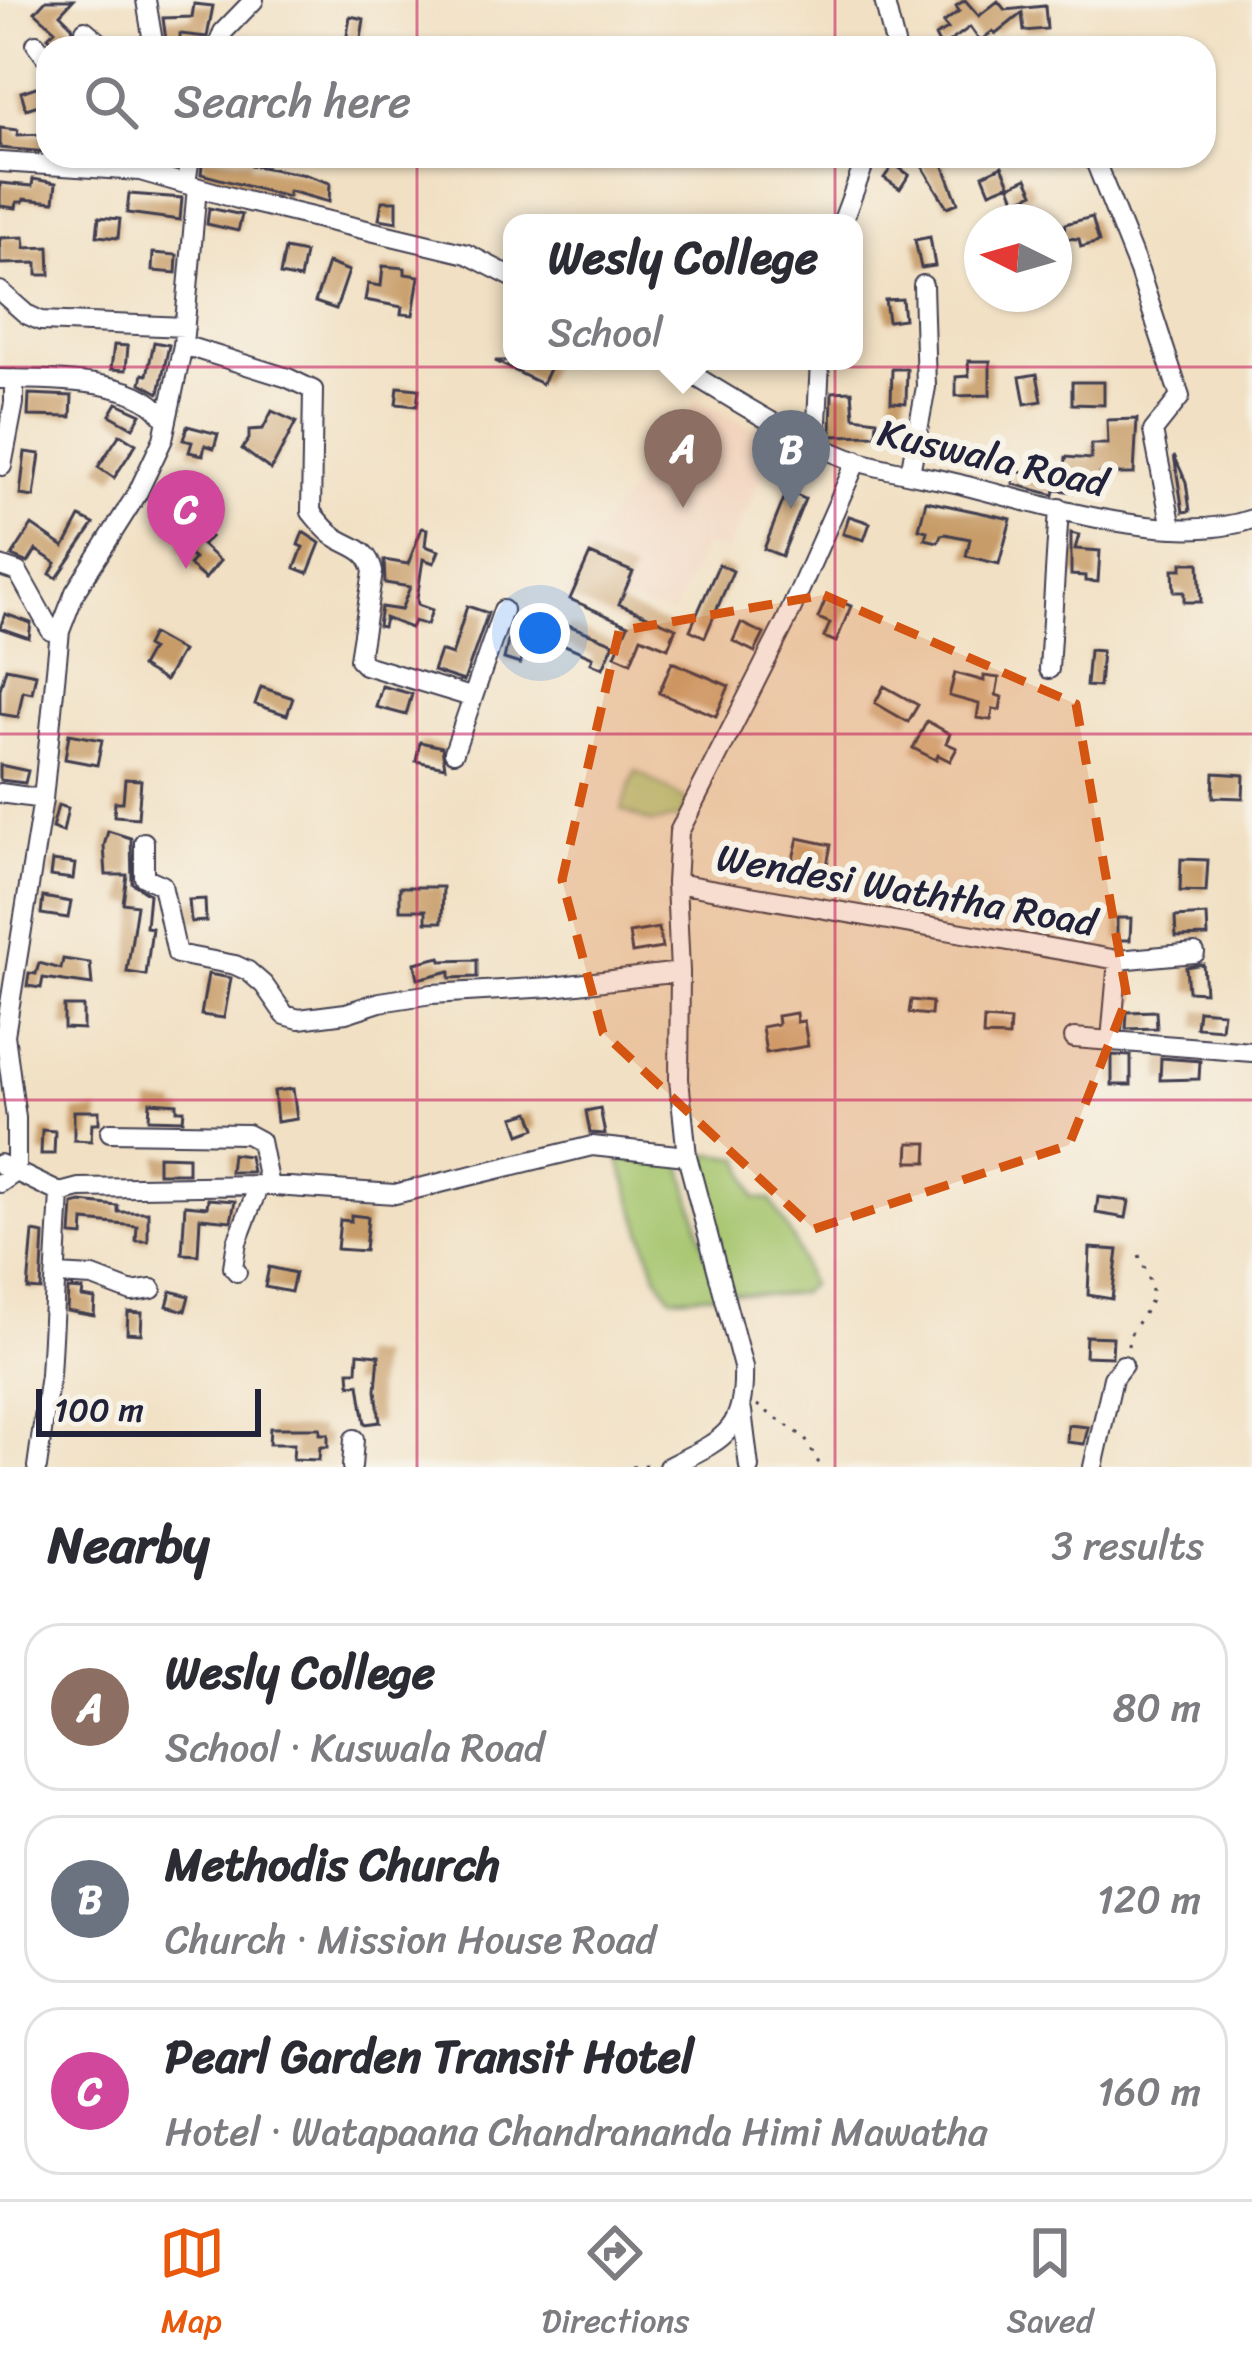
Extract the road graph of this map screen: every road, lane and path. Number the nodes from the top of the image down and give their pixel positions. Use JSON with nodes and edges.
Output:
{"nodes":[{"id":1,"x":146,"y":0,"type":"edge"},
{"id":2,"x":254,"y":0,"type":"edge"},
{"id":3,"x":884,"y":0,"type":"edge"},
{"id":4,"x":85,"y":30,"type":"dead end"},
{"id":5,"x":92,"y":36,"type":"edge"},
{"id":6,"x":152,"y":36,"type":"edge"},
{"id":7,"x":222,"y":36,"type":"edge"},
{"id":8,"x":893,"y":36,"type":"edge"},
{"id":9,"x":0,"y":162,"type":"edge"},
{"id":10,"x":36,"y":162,"type":"edge"},
{"id":11,"x":120,"y":168,"type":"edge"},
{"id":12,"x":191,"y":168,"type":"edge"},
{"id":13,"x":863,"y":168,"type":"edge"},
{"id":14,"x":1098,"y":168,"type":"edge"},
{"id":15,"x":192,"y":186,"type":"junction"},
{"id":16,"x":845,"y":214,"type":"edge"},
{"id":17,"x":503,"y":272,"type":"edge"},
{"id":18,"x":922,"y":285,"type":"dead end"},
{"id":19,"x":0,"y":291,"type":"edge"},
{"id":20,"x":184,"y":336,"type":"junction"},
{"id":21,"x":685,"y":370,"type":"edge"},
{"id":22,"x":820,"y":370,"type":"edge"},
{"id":23,"x":7,"y":379,"type":"edge"},
{"id":24,"x":166,"y":422,"type":"junction"},
{"id":25,"x":816,"y":442,"type":"junction"},
{"id":26,"x":857,"y":460,"type":"junction"},
{"id":27,"x":2,"y":466,"type":"edge"},
{"id":28,"x":910,"y":473,"type":"junction"},
{"id":29,"x":1059,"y":508,"type":"junction"},
{"id":30,"x":1252,"y":519,"type":"edge"},
{"id":31,"x":1172,"y":528,"type":"junction"},
{"id":32,"x":0,"y":566,"type":"edge"},
{"id":33,"x":503,"y":610,"type":"dead end"},
{"id":34,"x":60,"y":631,"type":"junction"},
{"id":35,"x":1049,"y":668,"type":"dead end"},
{"id":36,"x":472,"y":697,"type":"junction"},
{"id":37,"x":454,"y":752,"type":"dead end"},
{"id":38,"x":0,"y":793,"type":"edge"},
{"id":39,"x":43,"y":799,"type":"junction"},
{"id":40,"x":144,"y":842,"type":"dead end"},
{"id":41,"x":676,"y":883,"type":"junction"},
{"id":42,"x":1195,"y":952,"type":"dead end"},
{"id":43,"x":1118,"y":960,"type":"junction"},
{"id":44,"x":680,"y":972,"type":"junction"},
{"id":45,"x":1074,"y":1038,"type":"dead end"},
{"id":46,"x":1111,"y":1040,"type":"junction"},
{"id":47,"x":1252,"y":1052,"type":"edge"},
{"id":48,"x":5,"y":1085,"type":"edge"},
{"id":49,"x":110,"y":1132,"type":"dead end"},
{"id":50,"x":687,"y":1156,"type":"junction"},
{"id":51,"x":5,"y":1173,"type":"edge"},
{"id":52,"x":264,"y":1186,"type":"junction"},
{"id":53,"x":60,"y":1193,"type":"junction"},
{"id":54,"x":1138,"y":1253,"type":"dead end"},
{"id":55,"x":237,"y":1272,"type":"dead end"},
{"id":56,"x":57,"y":1275,"type":"junction"},
{"id":57,"x":152,"y":1288,"type":"dead end"},
{"id":58,"x":1123,"y":1365,"type":"joint"},
{"id":59,"x":743,"y":1406,"type":"junction"},
{"id":60,"x":354,"y":1439,"type":"dead end"},
{"id":61,"x":37,"y":1467,"type":"edge"},
{"id":62,"x":352,"y":1467,"type":"edge"},
{"id":63,"x":668,"y":1467,"type":"edge"},
{"id":64,"x":749,"y":1467,"type":"edge"},
{"id":65,"x":820,"y":1467,"type":"edge"},
{"id":66,"x":1094,"y":1467,"type":"edge"}],
"edges":[{"from":1,"to":6,"type":"street"},
{"from":2,"to":7,"type":"street"},
{"from":3,"to":8,"type":"street"},
{"from":4,"to":5,"type":"street"},
{"from":9,"to":10,"type":"street"},
{"from":11,"to":15,"type":"street"},
{"from":12,"to":15,"type":"street"},
{"from":13,"to":16,"type":"street"},
{"from":14,"to":31,"type":"street"},
{"from":15,"to":17,"type":"street"},
{"from":15,"to":20,"type":"street"},
{"from":18,"to":28,"type":"street"},
{"from":19,"to":20,"type":"street"},
{"from":20,"to":24,"type":"street"},
{"from":20,"to":36,"type":"street"},
{"from":21,"to":25,"type":"street","name":"Kuswala Road"},
{"from":22,"to":25,"type":"street"},
{"from":23,"to":24,"type":"street"},
{"from":23,"to":27,"type":"street"},
{"from":24,"to":34,"type":"street"},
{"from":25,"to":26,"type":"street","name":"Kuswala Road"},
{"from":26,"to":28,"type":"street","name":"Kuswala Road"},
{"from":26,"to":41,"type":"street"},
{"from":28,"to":29,"type":"street","name":"Kuswala Road"},
{"from":29,"to":31,"type":"street","name":"Kuswala Road"},
{"from":29,"to":35,"type":"street"},
{"from":30,"to":31,"type":"street","name":"Kuswala Road"},
{"from":32,"to":34,"type":"street"},
{"from":33,"to":36,"type":"street"},
{"from":34,"to":39,"type":"street"},
{"from":36,"to":37,"type":"street"},
{"from":38,"to":39,"type":"street"},
{"from":39,"to":48,"type":"street"},
{"from":40,"to":44,"type":"street"},
{"from":41,"to":43,"type":"street","name":"Wendesi Waththa Road"},
{"from":41,"to":44,"type":"street"},
{"from":42,"to":43,"type":"street"},
{"from":43,"to":46,"type":"street","name":"Wendesi Waththa Road"},
{"from":44,"to":50,"type":"street"},
{"from":45,"to":46,"type":"street"},
{"from":46,"to":47,"type":"street"},
{"from":48,"to":51,"type":"street"},
{"from":49,"to":52,"type":"street"},
{"from":50,"to":52,"type":"street"},
{"from":50,"to":59,"type":"street"},
{"from":51,"to":53,"type":"street"},
{"from":52,"to":53,"type":"street"},
{"from":52,"to":55,"type":"street"},
{"from":53,"to":56,"type":"street"},
{"from":54,"to":58,"type":"path"},
{"from":56,"to":57,"type":"street"},
{"from":56,"to":61,"type":"street"},
{"from":58,"to":66,"type":"street"},
{"from":59,"to":63,"type":"street"},
{"from":59,"to":64,"type":"street"},
{"from":59,"to":65,"type":"path"},
{"from":60,"to":62,"type":"street"}]}
